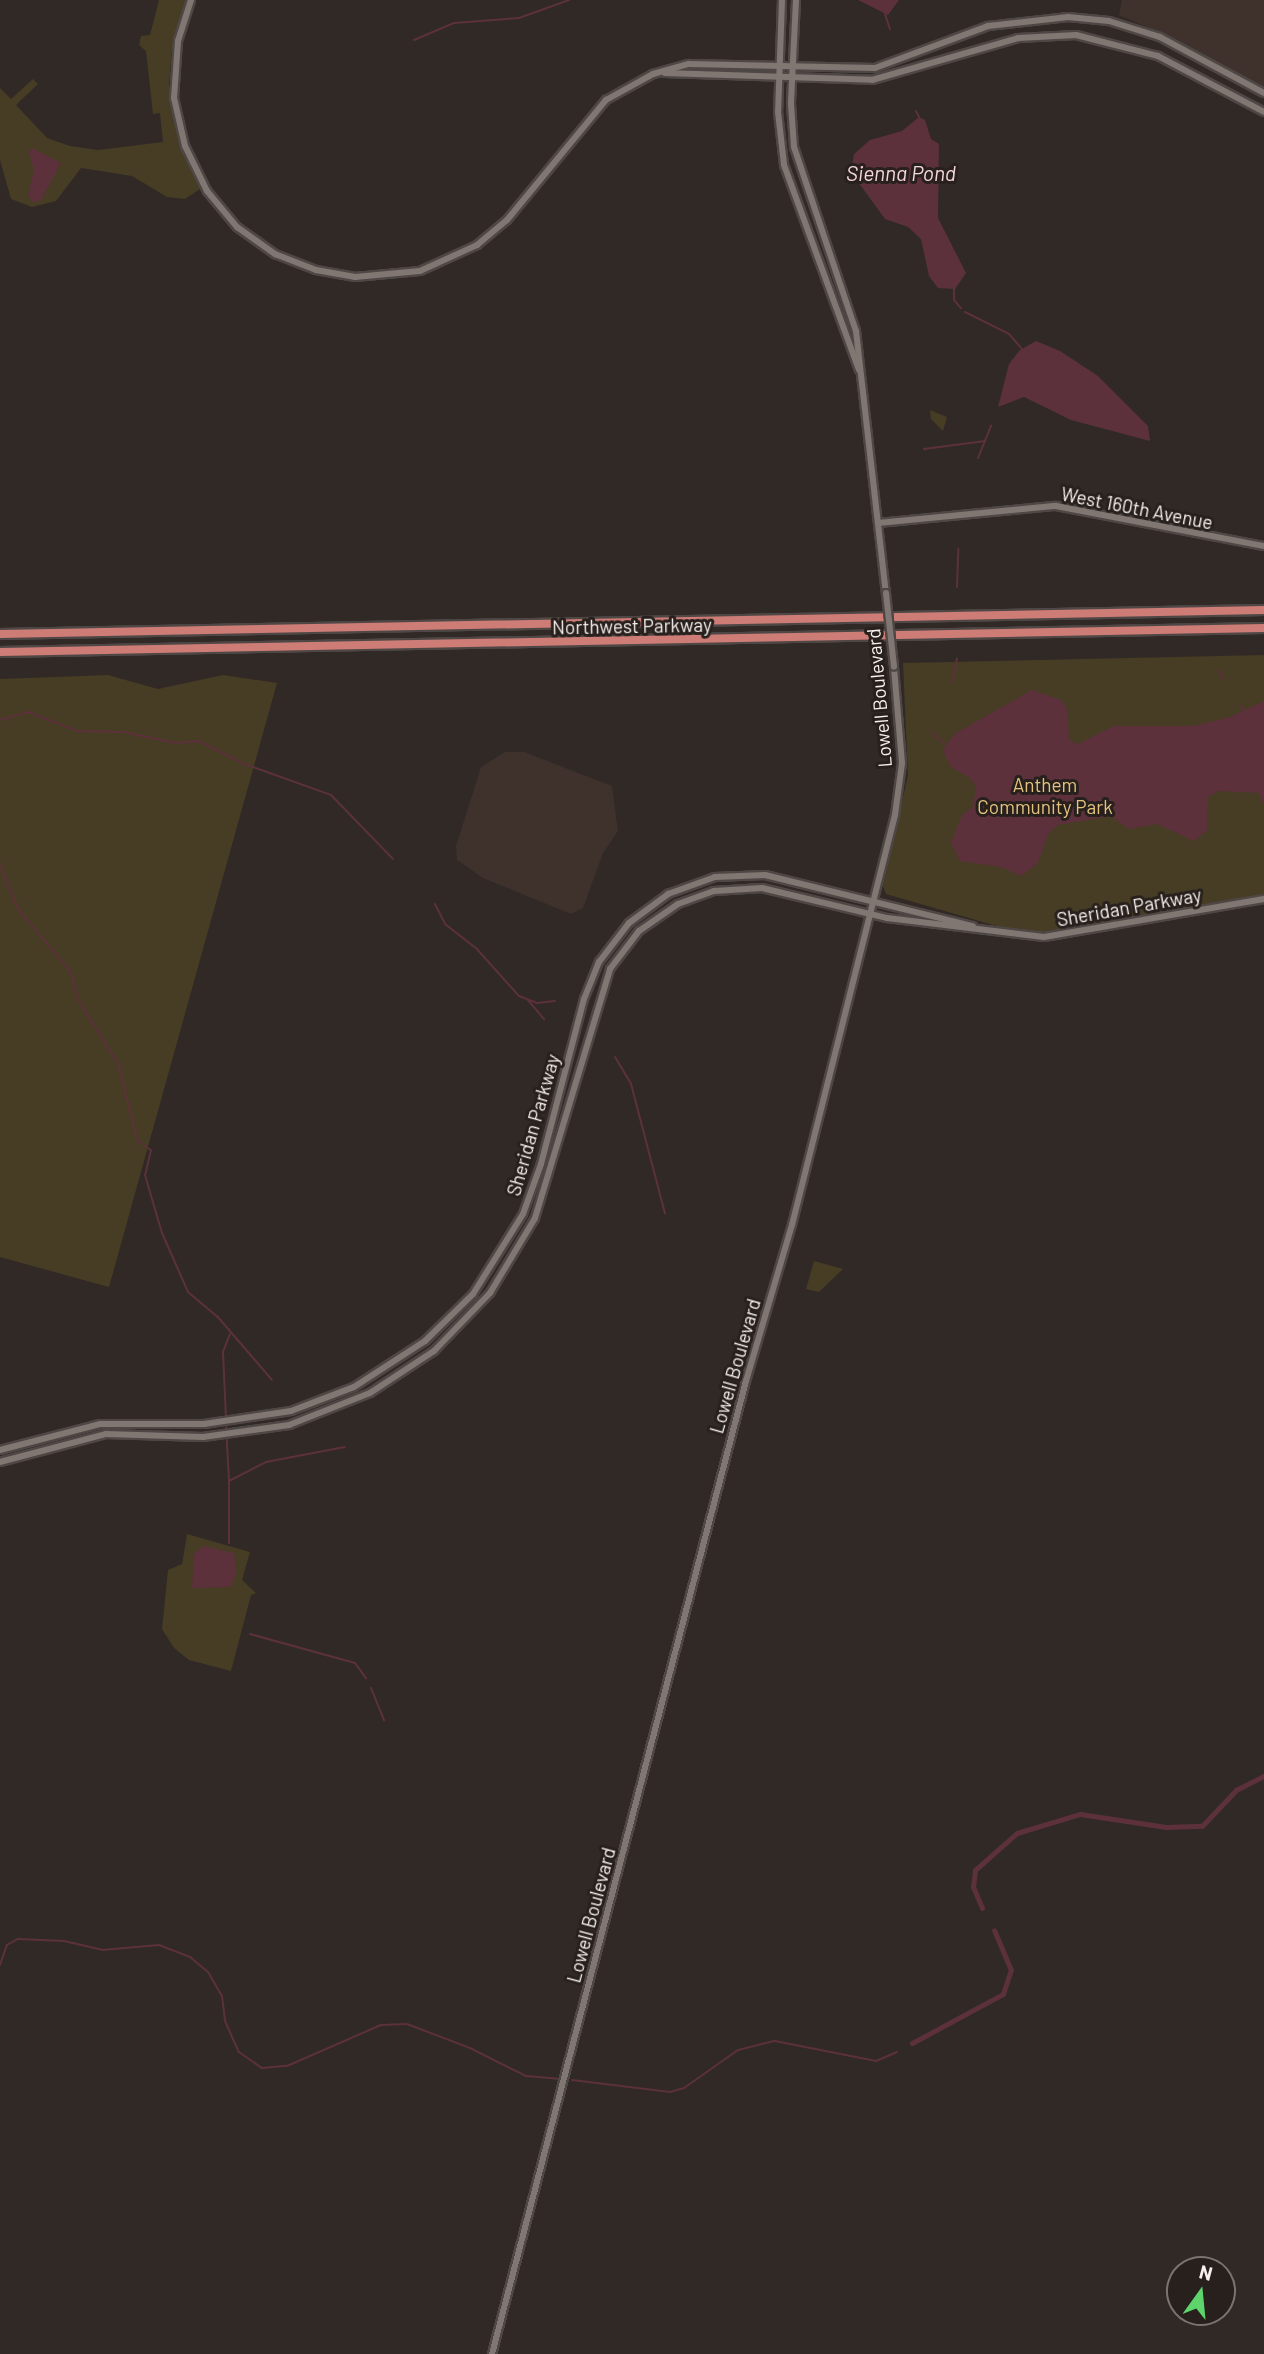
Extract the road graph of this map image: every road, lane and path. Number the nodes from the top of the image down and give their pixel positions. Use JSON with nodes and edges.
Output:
{"nodes":[{"id":1,"x":191,"y":0,"type":"edge"},
{"id":2,"x":782,"y":0,"type":"edge"},
{"id":3,"x":796,"y":0,"type":"edge"},
{"id":4,"x":779,"y":65,"type":"junction"},
{"id":5,"x":793,"y":65,"type":"junction"},
{"id":6,"x":653,"y":74,"type":"junction"},
{"id":7,"x":779,"y":77,"type":"junction"},
{"id":8,"x":792,"y":77,"type":"junction"},
{"id":9,"x":1264,"y":93,"type":"edge"},
{"id":10,"x":1264,"y":111,"type":"edge"},
{"id":11,"x":861,"y":375,"type":"junction"},
{"id":12,"x":878,"y":523,"type":"junction"},
{"id":13,"x":1264,"y":546,"type":"edge"},
{"id":14,"x":1264,"y":610,"type":"edge"},
{"id":15,"x":1264,"y":628,"type":"edge"},
{"id":16,"x":0,"y":634,"type":"edge"},
{"id":17,"x":0,"y":652,"type":"edge"},
{"id":18,"x":1264,"y":900,"type":"edge"},
{"id":19,"x":872,"y":901,"type":"junction"},
{"id":20,"x":869,"y":913,"type":"junction"},
{"id":21,"x":999,"y":933,"type":"junction"},
{"id":22,"x":0,"y":1450,"type":"edge"},
{"id":23,"x":0,"y":1462,"type":"edge"},
{"id":24,"x":492,"y":2354,"type":"edge"}],
"edges":[{"from":1,"to":6,"type":"main road"},
{"from":2,"to":4,"type":"main road","name":"Lowell Boulevard"},
{"from":3,"to":5,"type":"main road","name":"Lowell Boulevard"},
{"from":4,"to":5,"type":"main road"},
{"from":4,"to":6,"type":"main road"},
{"from":4,"to":7,"type":"main road","name":"Lowell Boulevard"},
{"from":5,"to":8,"type":"main road","name":"Lowell Boulevard"},
{"from":5,"to":9,"type":"main road"},
{"from":6,"to":7,"type":"main road"},
{"from":7,"to":8,"type":"main road"},
{"from":7,"to":11,"type":"main road","name":"Lowell Boulevard"},
{"from":8,"to":10,"type":"main road"},
{"from":8,"to":11,"type":"main road","name":"Lowell Boulevard"},
{"from":11,"to":12,"type":"main road","name":"Lowell Boulevard"},
{"from":12,"to":13,"type":"main road","name":"West 160th Avenue"},
{"from":12,"to":19,"type":"main road","name":"Lowell Boulevard","bridge":true},
{"from":14,"to":16,"type":"highway","name":"Northwest Parkway"},
{"from":15,"to":17,"type":"highway","name":"Northwest Parkway"},
{"from":18,"to":21,"type":"main road","name":"Sheridan Parkway"},
{"from":19,"to":20,"type":"main road","name":"Lowell Boulevard"},
{"from":19,"to":21,"type":"main road","name":"Sheridan Parkway"},
{"from":19,"to":22,"type":"main road","name":"Sheridan Parkway"},
{"from":20,"to":21,"type":"main road","name":"Sheridan Parkway"},
{"from":20,"to":23,"type":"main road","name":"Sheridan Parkway"},
{"from":20,"to":24,"type":"main road","name":"Lowell Boulevard"}]}
